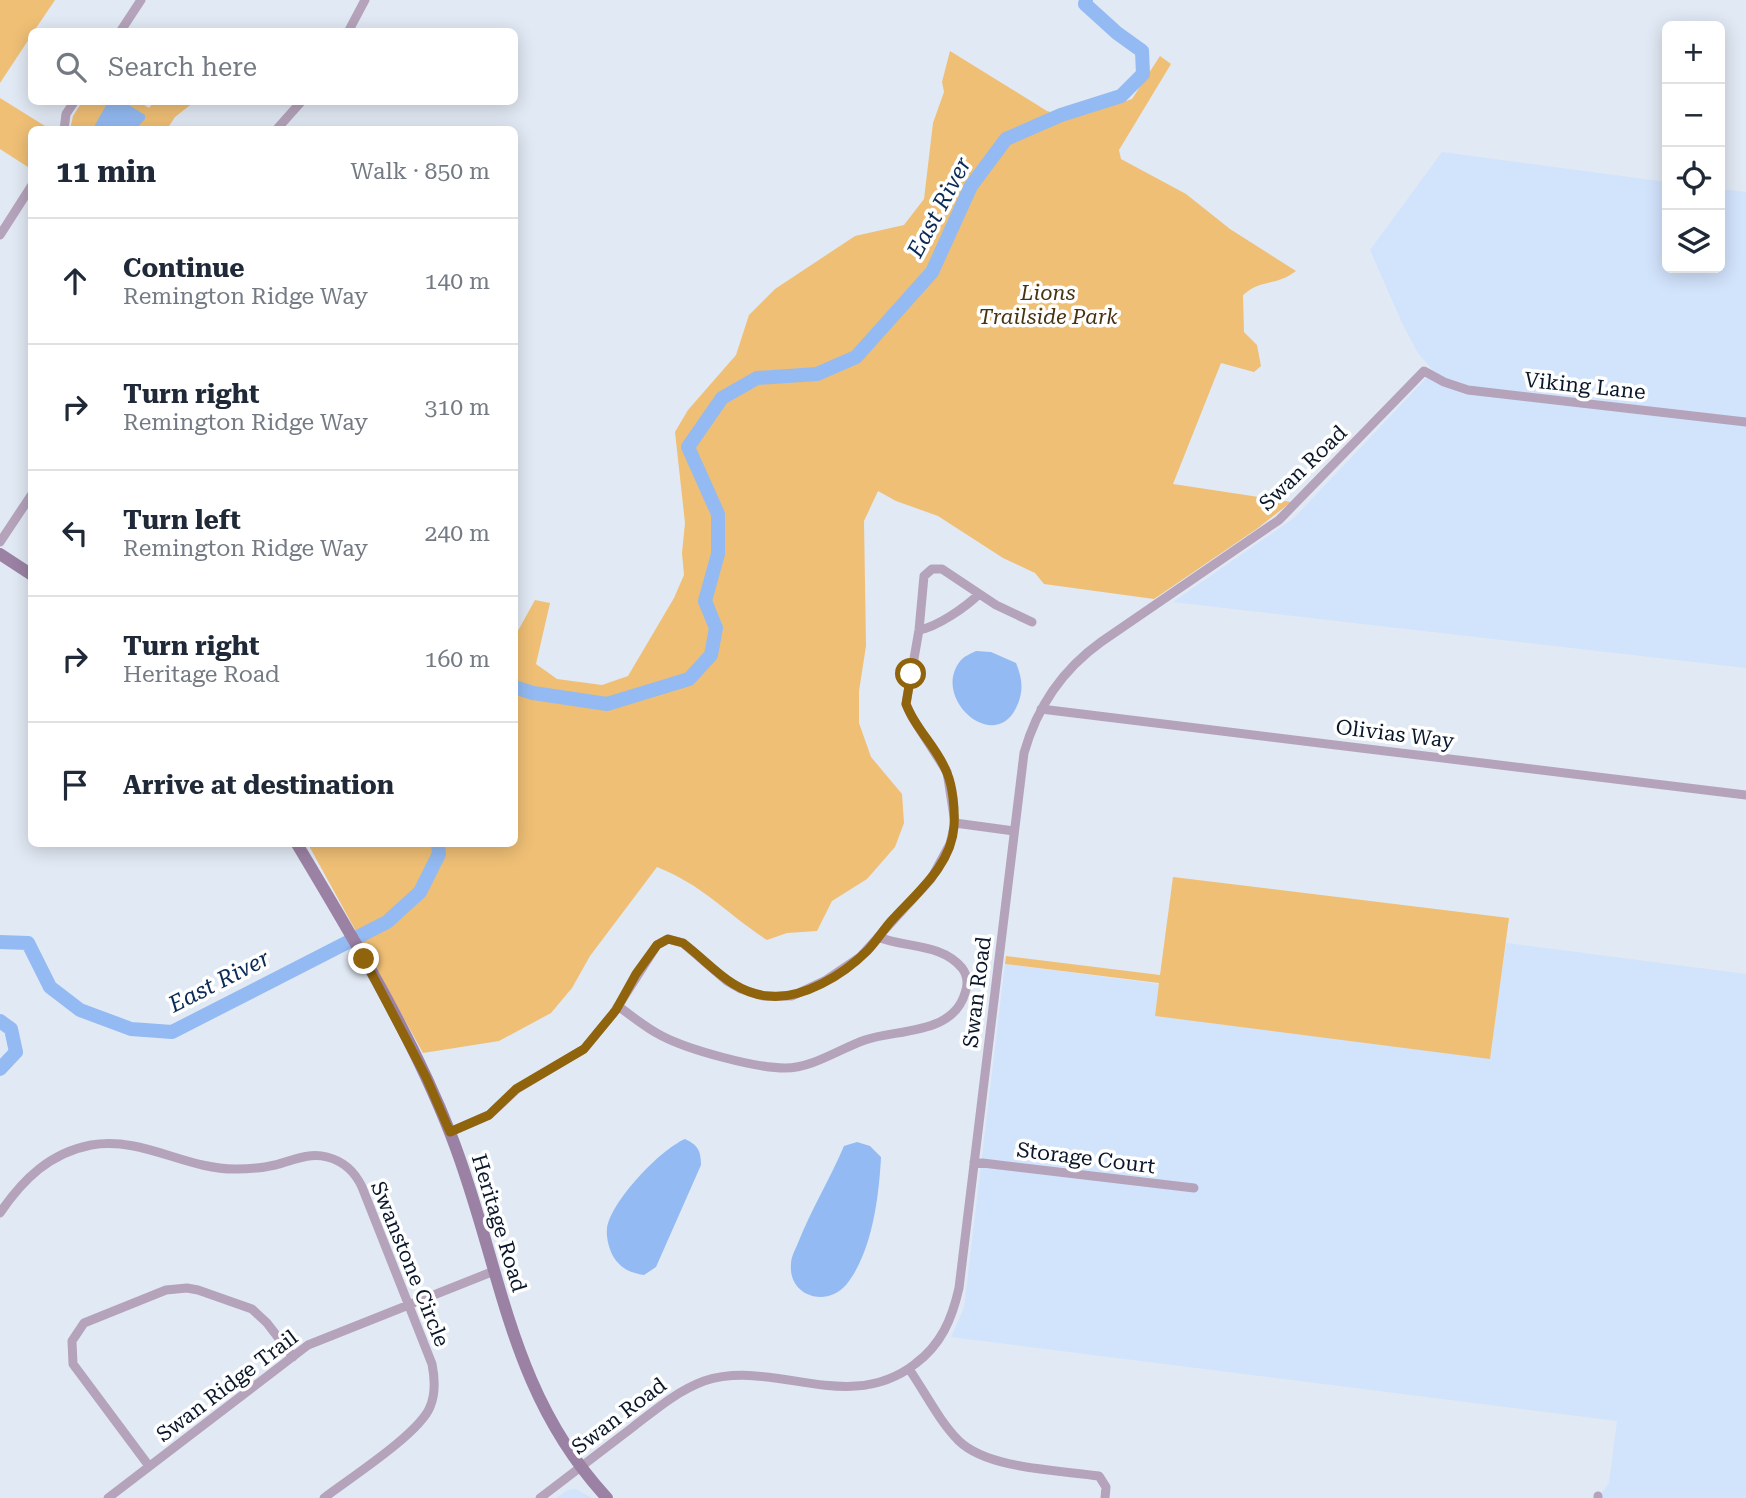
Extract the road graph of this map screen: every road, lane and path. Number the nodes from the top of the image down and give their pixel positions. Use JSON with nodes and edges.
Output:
{"nodes":[{"id":1,"x":141,"y":0,"type":"edge"},
{"id":2,"x":365,"y":0,"type":"edge"},
{"id":3,"x":123,"y":28,"type":"edge"},
{"id":4,"x":350,"y":28,"type":"edge"},
{"id":5,"x":72,"y":105,"type":"edge"},
{"id":6,"x":298,"y":105,"type":"edge"},
{"id":7,"x":64,"y":126,"type":"edge"},
{"id":8,"x":280,"y":126,"type":"edge"},
{"id":9,"x":28,"y":192,"type":"edge"},
{"id":10,"x":0,"y":235,"type":"edge"},
{"id":11,"x":1424,"y":370,"type":"joint"},
{"id":12,"x":1746,"y":422,"type":"edge"},
{"id":13,"x":28,"y":500,"type":"edge"},
{"id":14,"x":0,"y":542,"type":"edge"},
{"id":15,"x":0,"y":554,"type":"edge"},
{"id":16,"x":28,"y":572,"type":"edge"},
{"id":17,"x":979,"y":594,"type":"junction"},
{"id":18,"x":1032,"y":622,"type":"dead end"},
{"id":19,"x":919,"y":629,"type":"junction"},
{"id":20,"x":1041,"y":709,"type":"junction"},
{"id":21,"x":1746,"y":795,"type":"edge"},
{"id":22,"x":955,"y":823,"type":"junction"},
{"id":23,"x":1014,"y":831,"type":"junction"},
{"id":24,"x":299,"y":847,"type":"edge"},
{"id":25,"x":878,"y":937,"type":"junction"},
{"id":26,"x":618,"y":1006,"type":"junction"},
{"id":27,"x":450,"y":1132,"type":"junction"},
{"id":28,"x":974,"y":1162,"type":"junction"},
{"id":29,"x":1194,"y":1188,"type":"dead end"},
{"id":30,"x":0,"y":1213,"type":"edge"},
{"id":31,"x":494,"y":1271,"type":"junction"},
{"id":32,"x":408,"y":1304,"type":"junction"},
{"id":33,"x":293,"y":1357,"type":"junction"},
{"id":34,"x":909,"y":1369,"type":"junction"},
{"id":35,"x":149,"y":1466,"type":"junction"},
{"id":36,"x":581,"y":1467,"type":"junction"},
{"id":37,"x":108,"y":1498,"type":"edge"},
{"id":38,"x":324,"y":1498,"type":"edge"},
{"id":39,"x":540,"y":1498,"type":"edge"},
{"id":40,"x":607,"y":1498,"type":"edge"},
{"id":41,"x":1105,"y":1498,"type":"edge"}],
"edges":[{"from":1,"to":3,"type":"street"},
{"from":2,"to":4,"type":"street"},
{"from":5,"to":7,"type":"street"},
{"from":6,"to":8,"type":"street"},
{"from":9,"to":10,"type":"street"},
{"from":11,"to":12,"type":"street","name":"Viking Lane"},
{"from":11,"to":20,"type":"street","name":"Swan Road"},
{"from":13,"to":14,"type":"street"},
{"from":15,"to":16,"type":"main road"},
{"from":17,"to":18,"type":"street"},
{"from":17,"to":19,"type":"street"},
{"from":17,"to":19,"type":"street"},
{"from":19,"to":22,"type":"street"},
{"from":20,"to":21,"type":"street","name":"Olivias Way"},
{"from":20,"to":23,"type":"street","name":"Swan Road"},
{"from":22,"to":23,"type":"street"},
{"from":22,"to":25,"type":"street"},
{"from":23,"to":28,"type":"street","name":"Swan Road"},
{"from":24,"to":27,"type":"main road","name":"Heritage Road"},
{"from":25,"to":26,"type":"street"},
{"from":25,"to":26,"type":"street"},
{"from":26,"to":27,"type":"street"},
{"from":27,"to":31,"type":"main road","name":"Heritage Road"},
{"from":28,"to":29,"type":"street","name":"Storage Court"},
{"from":28,"to":34,"type":"street","name":"Swan Road"},
{"from":30,"to":32,"type":"street","name":"Swanstone Circle"},
{"from":31,"to":32,"type":"street","name":"Swan Ridge Trail"},
{"from":31,"to":36,"type":"main road","name":"Heritage Road"},
{"from":32,"to":33,"type":"street","name":"Swan Ridge Trail"},
{"from":32,"to":38,"type":"street","name":"Swanstone Circle"},
{"from":33,"to":35,"type":"street","name":"Swan Ridge Trail"},
{"from":33,"to":35,"type":"street"},
{"from":34,"to":36,"type":"street","name":"Swan Road"},
{"from":34,"to":41,"type":"street"},
{"from":35,"to":37,"type":"street","name":"Swan Ridge Trail"},
{"from":36,"to":39,"type":"street","name":"Swan Road"},
{"from":36,"to":40,"type":"main road","name":"Heritage Road"}]}
